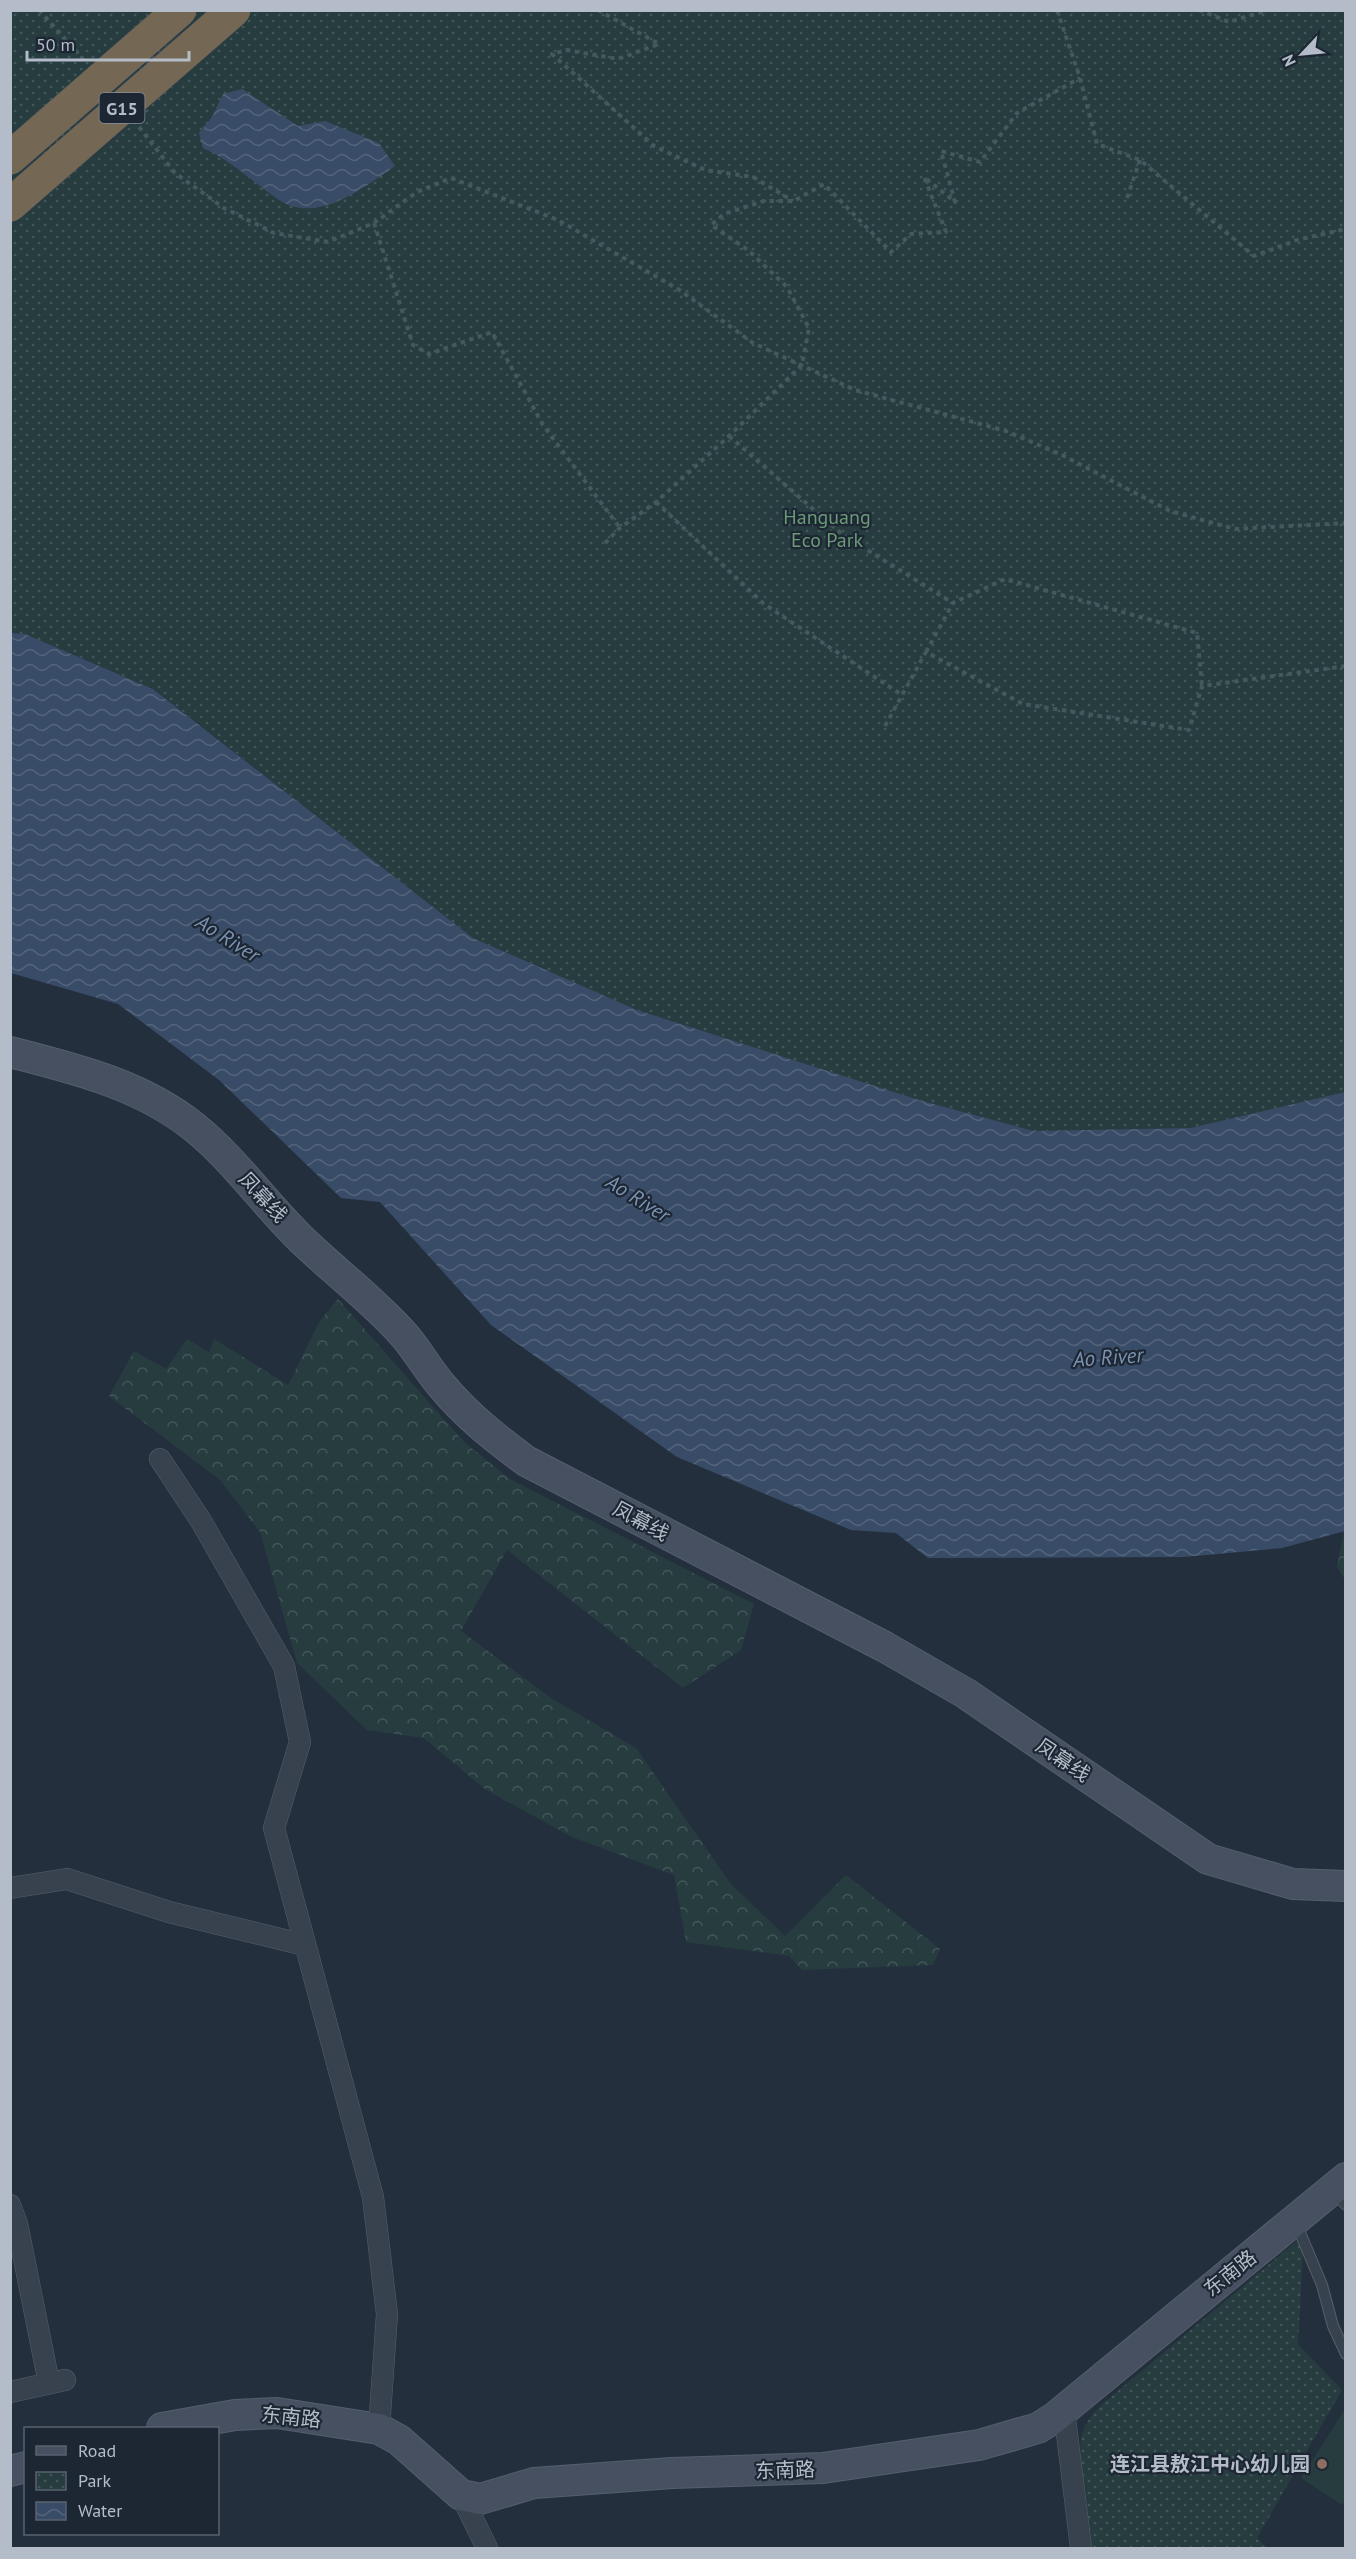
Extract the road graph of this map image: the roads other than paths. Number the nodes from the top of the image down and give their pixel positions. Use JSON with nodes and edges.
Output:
{"nodes":[{"id":1,"x":180,"y":10,"type":"edge"},
{"id":2,"x":234,"y":10,"type":"edge"},
{"id":3,"x":10,"y":158,"type":"edge"},
{"id":4,"x":10,"y":205,"type":"edge"},
{"id":5,"x":10,"y":1052,"type":"edge"},
{"id":6,"x":160,"y":1460,"type":"dead end"},
{"id":7,"x":1346,"y":1886,"type":"edge"},
{"id":8,"x":10,"y":1888,"type":"edge"},
{"id":9,"x":305,"y":1945,"type":"junction"},
{"id":10,"x":1341,"y":2191,"type":"edge"},
{"id":11,"x":13,"y":2218,"type":"edge"},
{"id":12,"x":1294,"y":2220,"type":"junction"},
{"id":13,"x":1346,"y":2354,"type":"edge"},
{"id":14,"x":10,"y":2392,"type":"edge"},
{"id":15,"x":1064,"y":2410,"type":"junction"},
{"id":16,"x":168,"y":2427,"type":"edge"},
{"id":17,"x":379,"y":2429,"type":"junction"},
{"id":18,"x":462,"y":2495,"type":"junction"},
{"id":19,"x":487,"y":2548,"type":"edge"},
{"id":20,"x":1081,"y":2548,"type":"edge"}],
"edges":[{"from":1,"to":3,"type":"highway","number":"G15","bridge":true},
{"from":2,"to":4,"type":"highway","number":"G15","bridge":true},
{"from":5,"to":7,"type":"main road","name":"凤幕线"},
{"from":6,"to":9,"type":"street"},
{"from":8,"to":9,"type":"street"},
{"from":9,"to":17,"type":"street"},
{"from":10,"to":12,"type":"main road","name":"东南路"},
{"from":11,"to":14,"type":"street"},
{"from":12,"to":13,"type":"lane"},
{"from":12,"to":15,"type":"main road","name":"东南路"},
{"from":15,"to":18,"type":"main road","name":"东南路"},
{"from":15,"to":20,"type":"street"},
{"from":16,"to":17,"type":"main road","name":"东南路"},
{"from":17,"to":18,"type":"main road","name":"东南路"},
{"from":18,"to":19,"type":"street"}]}
